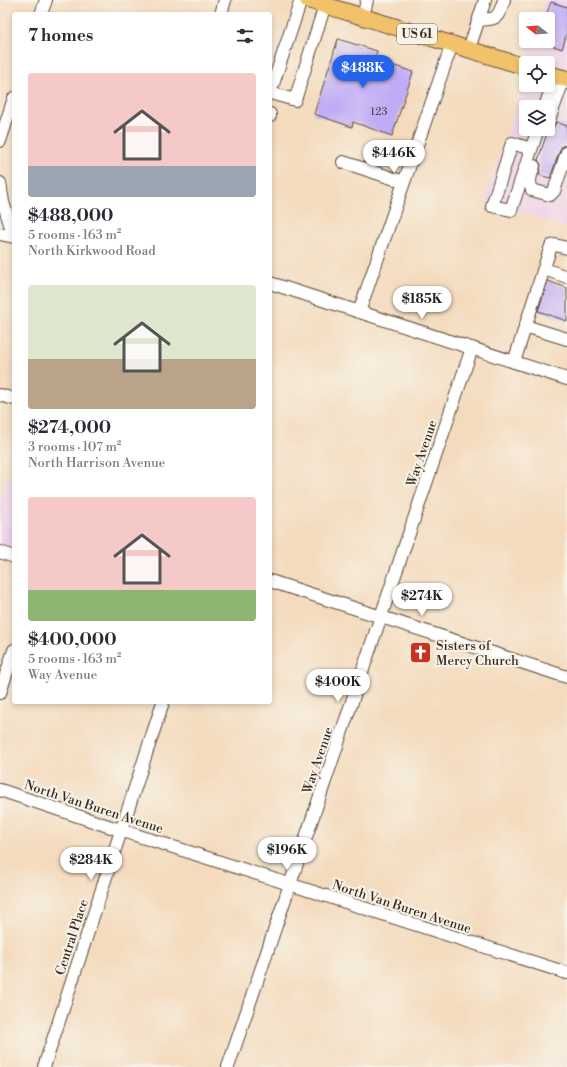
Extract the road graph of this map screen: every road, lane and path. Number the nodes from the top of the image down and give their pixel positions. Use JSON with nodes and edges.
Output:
{"nodes":[{"id":1,"x":46,"y":0,"type":"edge"},
{"id":2,"x":225,"y":0,"type":"edge"},
{"id":3,"x":301,"y":0,"type":"edge"},
{"id":4,"x":308,"y":0,"type":"edge"},
{"id":5,"x":367,"y":0,"type":"edge"},
{"id":6,"x":485,"y":0,"type":"edge"},
{"id":7,"x":504,"y":0,"type":"edge"},
{"id":8,"x":325,"y":5,"type":"junction"},
{"id":9,"x":42,"y":12,"type":"edge"},
{"id":10,"x":222,"y":12,"type":"edge"},
{"id":11,"x":363,"y":17,"type":"junction"},
{"id":12,"x":479,"y":19,"type":"junction"},
{"id":13,"x":452,"y":44,"type":"junction"},
{"id":14,"x":469,"y":49,"type":"junction"},
{"id":15,"x":519,"y":65,"type":"edge"},
{"id":16,"x":558,"y":77,"type":"edge"},
{"id":17,"x":272,"y":87,"type":"edge"},
{"id":18,"x":272,"y":94,"type":"edge"},
{"id":19,"x":548,"y":100,"type":"edge"},
{"id":20,"x":553,"y":100,"type":"edge"},
{"id":21,"x":12,"y":104,"type":"edge"},
{"id":22,"x":536,"y":136,"type":"edge"},
{"id":23,"x":544,"y":136,"type":"edge"},
{"id":24,"x":0,"y":141,"type":"edge"},
{"id":25,"x":531,"y":149,"type":"junction"},
{"id":26,"x":567,"y":152,"type":"edge"},
{"id":27,"x":343,"y":162,"type":"dead end"},
{"id":28,"x":404,"y":182,"type":"junction"},
{"id":29,"x":0,"y":183,"type":"edge"},
{"id":30,"x":12,"y":230,"type":"edge"},
{"id":31,"x":0,"y":234,"type":"edge"},
{"id":32,"x":12,"y":237,"type":"edge"},
{"id":33,"x":567,"y":248,"type":"edge"},
{"id":34,"x":544,"y":269,"type":"junction"},
{"id":35,"x":567,"y":277,"type":"edge"},
{"id":36,"x":272,"y":284,"type":"edge"},
{"id":37,"x":360,"y":312,"type":"junction"},
{"id":38,"x":525,"y":326,"type":"junction"},
{"id":39,"x":567,"y":339,"type":"edge"},
{"id":40,"x":472,"y":348,"type":"junction"},
{"id":41,"x":514,"y":362,"type":"junction"},
{"id":42,"x":567,"y":379,"type":"edge"},
{"id":43,"x":0,"y":395,"type":"edge"},
{"id":44,"x":12,"y":398,"type":"edge"},
{"id":45,"x":0,"y":552,"type":"edge"},
{"id":46,"x":12,"y":556,"type":"edge"},
{"id":47,"x":272,"y":581,"type":"edge"},
{"id":48,"x":380,"y":616,"type":"junction"},
{"id":49,"x":12,"y":656,"type":"edge"},
{"id":50,"x":567,"y":677,"type":"edge"},
{"id":51,"x":0,"y":693,"type":"edge"},
{"id":52,"x":162,"y":704,"type":"edge"},
{"id":53,"x":0,"y":790,"type":"edge"},
{"id":54,"x":120,"y":830,"type":"junction"},
{"id":55,"x":289,"y":884,"type":"junction"},
{"id":56,"x":567,"y":973,"type":"edge"},
{"id":57,"x":44,"y":1067,"type":"edge"},
{"id":58,"x":228,"y":1067,"type":"edge"}],
"edges":[{"from":1,"to":9,"type":"street"},
{"from":2,"to":10,"type":"street"},
{"from":3,"to":17,"type":"street"},
{"from":4,"to":8,"type":"main road","number":"US 61"},
{"from":5,"to":11,"type":"street"},
{"from":6,"to":12,"type":"street"},
{"from":7,"to":12,"type":"street"},
{"from":8,"to":11,"type":"main road","number":"US 61"},
{"from":8,"to":18,"type":"street"},
{"from":11,"to":13,"type":"main road","number":"US 61"},
{"from":12,"to":14,"type":"street"},
{"from":13,"to":14,"type":"main road","number":"US 61"},
{"from":13,"to":28,"type":"street"},
{"from":14,"to":15,"type":"main road","number":"US 61"},
{"from":16,"to":19,"type":"street"},
{"from":16,"to":20,"type":"street"},
{"from":21,"to":24,"type":"street"},
{"from":22,"to":25,"type":"street"},
{"from":23,"to":26,"type":"street"},
{"from":25,"to":25,"type":"street"},
{"from":27,"to":28,"type":"street"},
{"from":28,"to":37,"type":"street"},
{"from":29,"to":30,"type":"street"},
{"from":31,"to":32,"type":"street"},
{"from":33,"to":34,"type":"street"},
{"from":34,"to":35,"type":"street"},
{"from":34,"to":38,"type":"street"},
{"from":36,"to":37,"type":"street"},
{"from":37,"to":40,"type":"street"},
{"from":38,"to":39,"type":"street"},
{"from":38,"to":41,"type":"street"},
{"from":40,"to":41,"type":"street"},
{"from":40,"to":48,"type":"street","name":"Way Avenue"},
{"from":41,"to":42,"type":"street"},
{"from":43,"to":44,"type":"street"},
{"from":45,"to":46,"type":"street"},
{"from":47,"to":48,"type":"street"},
{"from":48,"to":50,"type":"street"},
{"from":48,"to":55,"type":"street","name":"Way Avenue"},
{"from":49,"to":51,"type":"street"},
{"from":52,"to":54,"type":"street","name":"Central Place"},
{"from":53,"to":54,"type":"street","name":"North Van Buren Avenue"},
{"from":54,"to":55,"type":"street","name":"North Van Buren Avenue"},
{"from":54,"to":57,"type":"street","name":"Central Place"},
{"from":55,"to":56,"type":"street","name":"North Van Buren Avenue"},
{"from":55,"to":58,"type":"street","name":"Way Avenue"}]}
